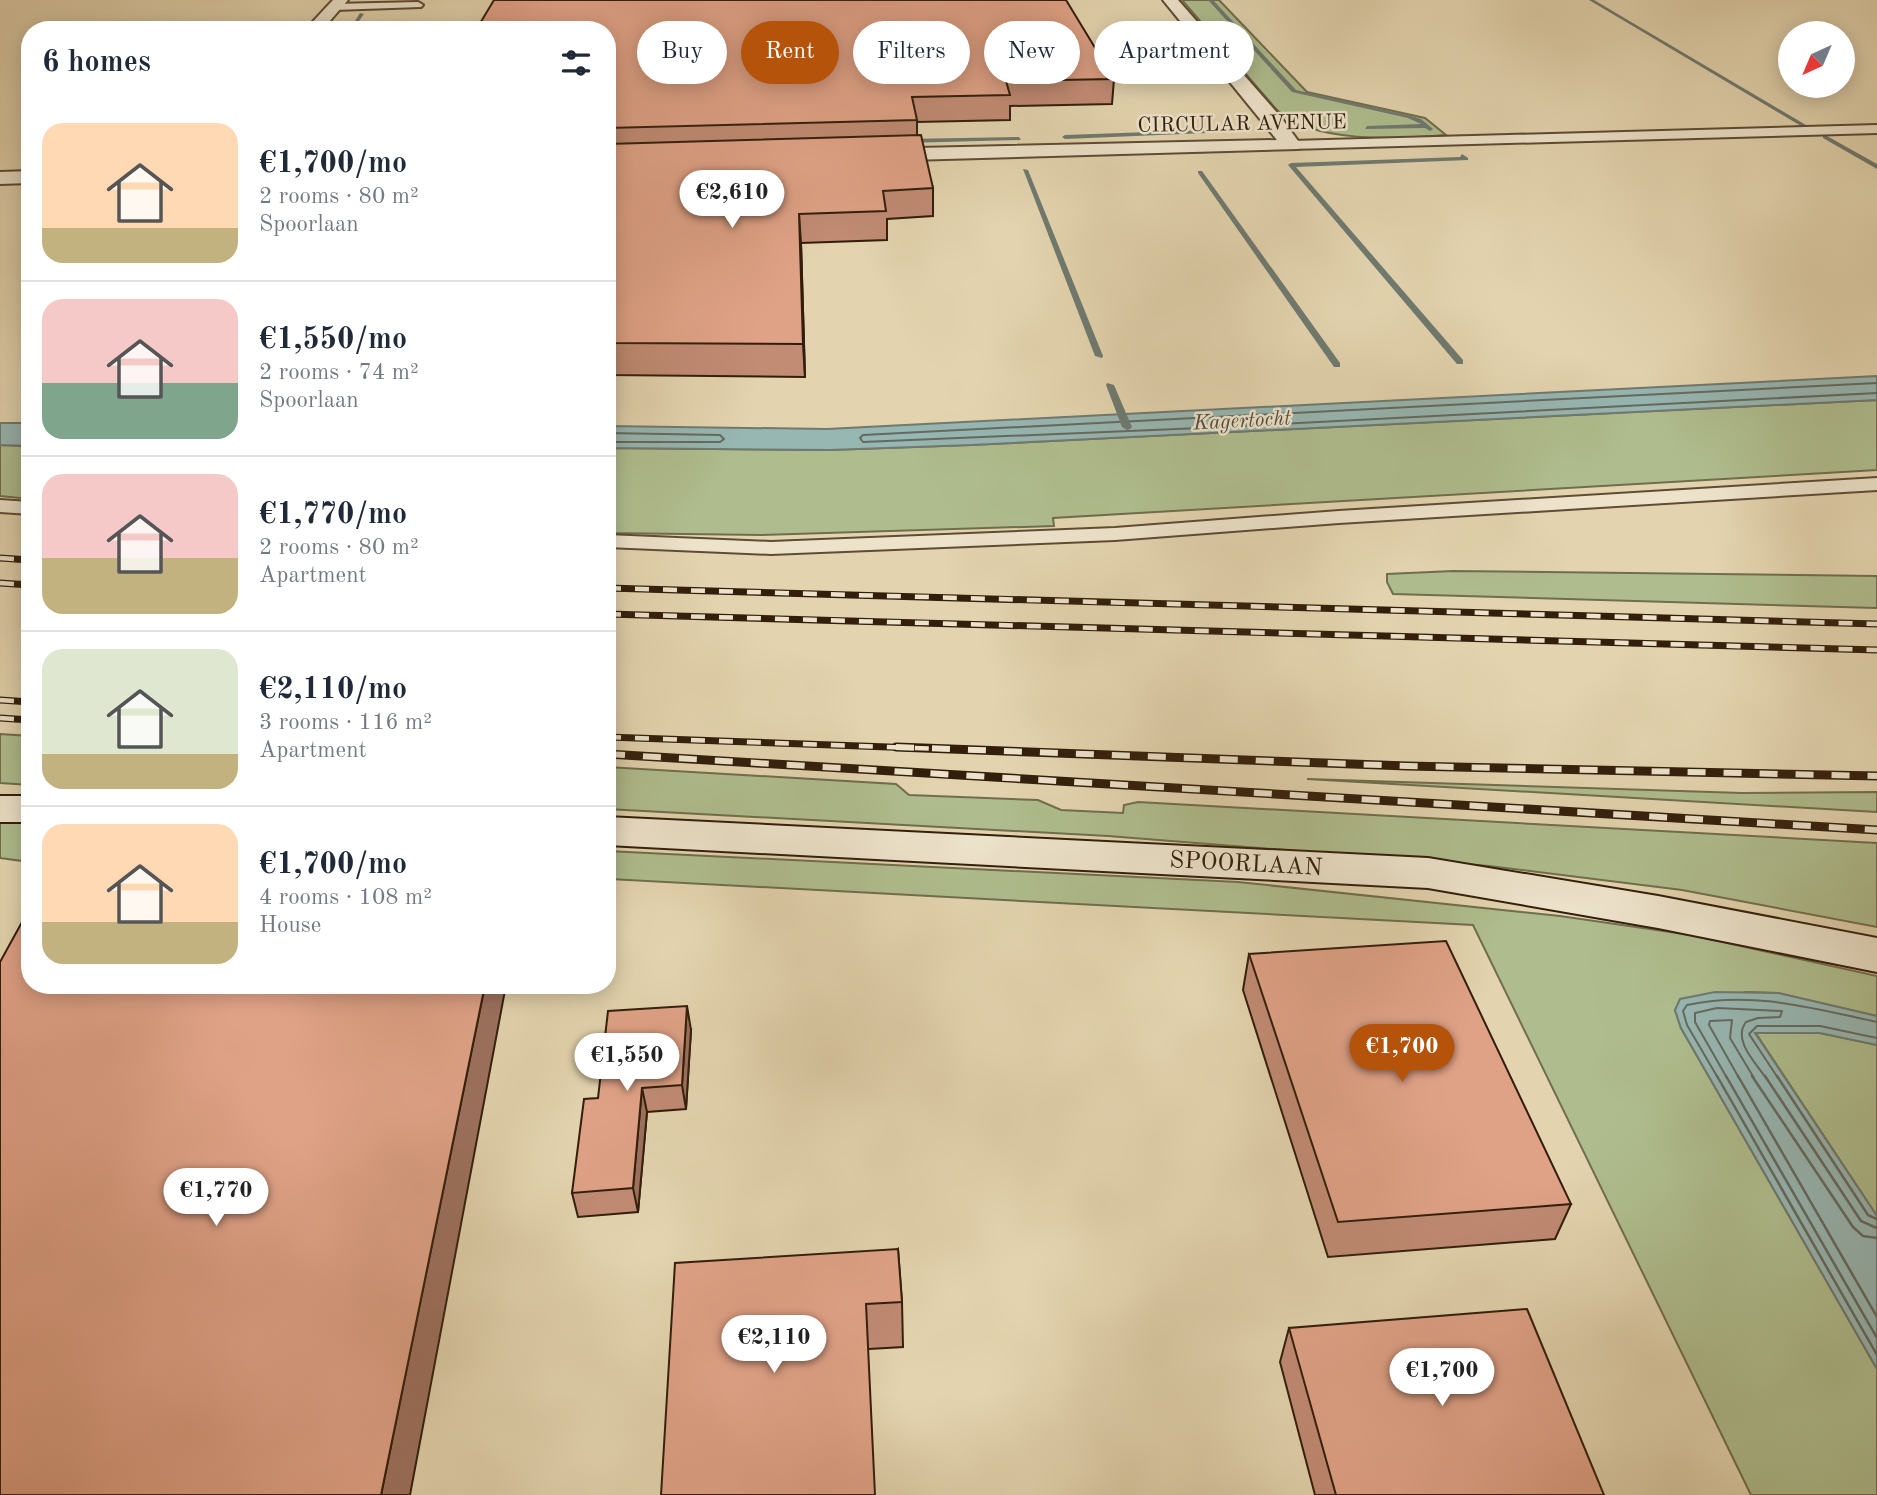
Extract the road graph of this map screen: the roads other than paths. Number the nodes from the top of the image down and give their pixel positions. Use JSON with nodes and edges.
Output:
{"nodes":[{"id":1,"x":1170,"y":0,"type":"edge"},
{"id":2,"x":420,"y":3,"type":"edge"},
{"id":3,"x":337,"y":4,"type":"edge"},
{"id":4,"x":321,"y":21,"type":"edge"},
{"id":5,"x":406,"y":21,"type":"edge"},
{"id":6,"x":1877,"y":129,"type":"edge"},
{"id":7,"x":1291,"y":145,"type":"junction"},
{"id":8,"x":858,"y":155,"type":"edge"},
{"id":9,"x":21,"y":177,"type":"edge"},
{"id":10,"x":0,"y":178,"type":"edge"},
{"id":11,"x":1877,"y":484,"type":"edge"},
{"id":12,"x":0,"y":506,"type":"edge"},
{"id":13,"x":21,"y":507,"type":"edge"},
{"id":14,"x":616,"y":541,"type":"edge"},
{"id":15,"x":0,"y":809,"type":"edge"},
{"id":16,"x":21,"y":809,"type":"edge"},
{"id":17,"x":616,"y":831,"type":"edge"},
{"id":18,"x":1877,"y":956,"type":"edge"}],
"edges":[{"from":1,"to":7,"type":"street"},
{"from":2,"to":3,"type":"lane"},
{"from":2,"to":5,"type":"lane"},
{"from":3,"to":4,"type":"street"},
{"from":6,"to":7,"type":"lane","name":"CIRCULAR AVENUE"},
{"from":7,"to":8,"type":"street","name":"CIRCULAR AVENUE"},
{"from":9,"to":10,"type":"street"},
{"from":11,"to":14,"type":"lane"},
{"from":12,"to":13,"type":"lane"},
{"from":15,"to":16,"type":"street"},
{"from":17,"to":18,"type":"street","name":"SPOORLAAN"}]}
